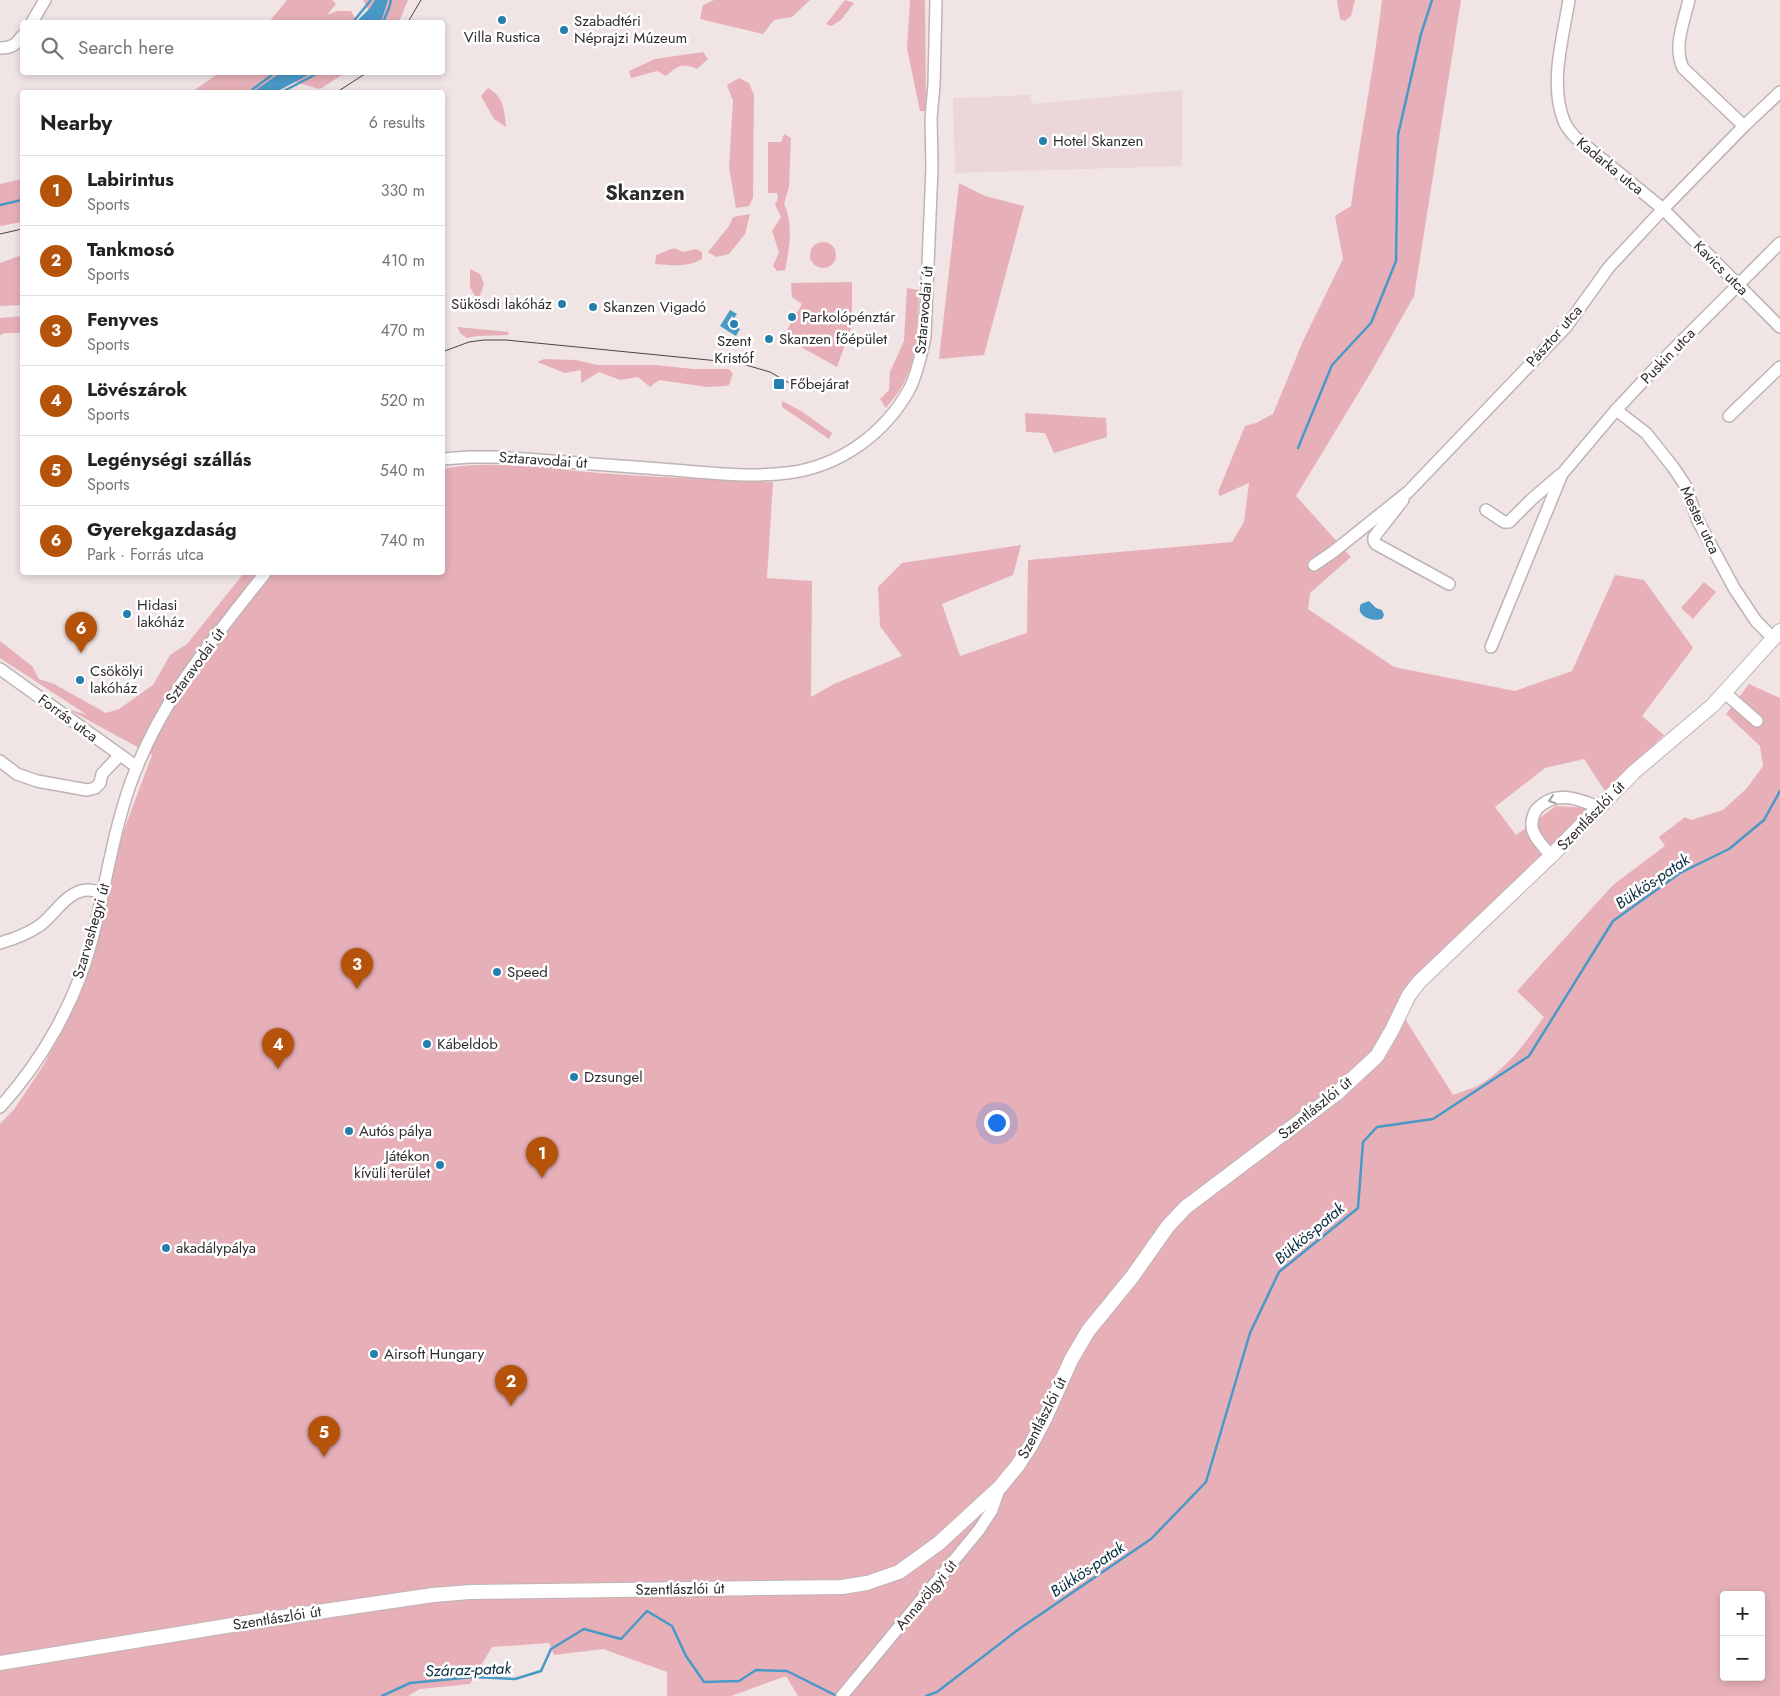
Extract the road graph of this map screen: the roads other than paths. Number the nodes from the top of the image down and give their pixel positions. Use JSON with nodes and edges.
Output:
{"nodes":[{"id":1,"x":45,"y":0,"type":"edge"},
{"id":2,"x":936,"y":0,"type":"edge"},
{"id":3,"x":1570,"y":0,"type":"edge"},
{"id":4,"x":1689,"y":0,"type":"edge"},
{"id":5,"x":33,"y":20,"type":"edge"},
{"id":6,"x":20,"y":39,"type":"edge"},
{"id":7,"x":0,"y":48,"type":"edge"},
{"id":8,"x":1780,"y":92,"type":"edge"},
{"id":9,"x":1744,"y":126,"type":"junction"},
{"id":10,"x":1663,"y":209,"type":"junction"},
{"id":11,"x":1780,"y":243,"type":"edge"},
{"id":12,"x":1738,"y":284,"type":"junction"},
{"id":13,"x":1780,"y":328,"type":"edge"},
{"id":14,"x":1780,"y":367,"type":"edge"},
{"id":15,"x":1616,"y":410,"type":"junction"},
{"id":16,"x":1729,"y":416,"type":"dead end"},
{"id":17,"x":445,"y":459,"type":"edge"},
{"id":18,"x":1562,"y":474,"type":"junction"},
{"id":19,"x":1408,"y":492,"type":"junction"},
{"id":20,"x":1486,"y":510,"type":"dead end"},
{"id":21,"x":1314,"y":565,"type":"dead end"},
{"id":22,"x":264,"y":575,"type":"edge"},
{"id":23,"x":1449,"y":584,"type":"dead end"},
{"id":24,"x":1777,"y":635,"type":"edge"},
{"id":25,"x":1490,"y":647,"type":"dead end"},
{"id":26,"x":0,"y":668,"type":"edge"},
{"id":27,"x":1725,"y":693,"type":"junction"},
{"id":28,"x":1757,"y":721,"type":"dead end"},
{"id":29,"x":120,"y":755,"type":"junction"},
{"id":30,"x":0,"y":760,"type":"edge"},
{"id":31,"x":137,"y":767,"type":"junction"},
{"id":32,"x":1598,"y":807,"type":"junction"},
{"id":33,"x":1551,"y":856,"type":"junction"},
{"id":34,"x":103,"y":893,"type":"junction"},
{"id":35,"x":0,"y":943,"type":"edge"},
{"id":36,"x":0,"y":1106,"type":"edge"},
{"id":37,"x":1000,"y":1488,"type":"junction"},
{"id":38,"x":0,"y":1664,"type":"edge"},
{"id":39,"x":843,"y":1695,"type":"edge"}],
"edges":[{"from":1,"to":5,"type":"street"},
{"from":2,"to":17,"type":"street","name":"Sztaravodai út"},
{"from":3,"to":10,"type":"street","name":"Kadarka utca"},
{"from":4,"to":9,"type":"street"},
{"from":6,"to":7,"type":"street"},
{"from":8,"to":9,"type":"street","name":"Pásztor utca"},
{"from":9,"to":10,"type":"street","name":"Pásztor utca"},
{"from":10,"to":12,"type":"street","name":"Kavics utca"},
{"from":10,"to":19,"type":"street","name":"Pásztor utca"},
{"from":11,"to":12,"type":"street","name":"Puskin utca"},
{"from":12,"to":13,"type":"street","name":"Kavics utca"},
{"from":12,"to":15,"type":"street","name":"Puskin utca"},
{"from":14,"to":16,"type":"street"},
{"from":15,"to":18,"type":"street","name":"Puskin utca"},
{"from":15,"to":24,"type":"street","name":"Mester utca"},
{"from":18,"to":20,"type":"street","name":"Puskin utca"},
{"from":18,"to":25,"type":"street","name":"Puskin utca"},
{"from":19,"to":21,"type":"street","name":"Pásztor utca"},
{"from":19,"to":23,"type":"street"},
{"from":22,"to":31,"type":"street","name":"Sztaravodai út"},
{"from":24,"to":27,"type":"main road","name":"Szentlászlói út"},
{"from":26,"to":29,"type":"street","name":"Forrás utca"},
{"from":27,"to":28,"type":"street"},
{"from":27,"to":32,"type":"main road","name":"Szentlászlói út"},
{"from":29,"to":30,"type":"street"},
{"from":29,"to":31,"type":"street","name":"Forrás utca"},
{"from":31,"to":34,"type":"street","name":"Szarvashegyi út"},
{"from":32,"to":33,"type":"main road","name":"Szentlászlói út"},
{"from":32,"to":33,"type":"street","one_way":true},
{"from":33,"to":37,"type":"main road","name":"Szentlászlói út"},
{"from":34,"to":35,"type":"street"},
{"from":34,"to":36,"type":"street","name":"Szarvashegyi út"},
{"from":37,"to":38,"type":"main road","name":"Szentlászlói út"},
{"from":37,"to":39,"type":"street","name":"Annavölgyi út"}]}
